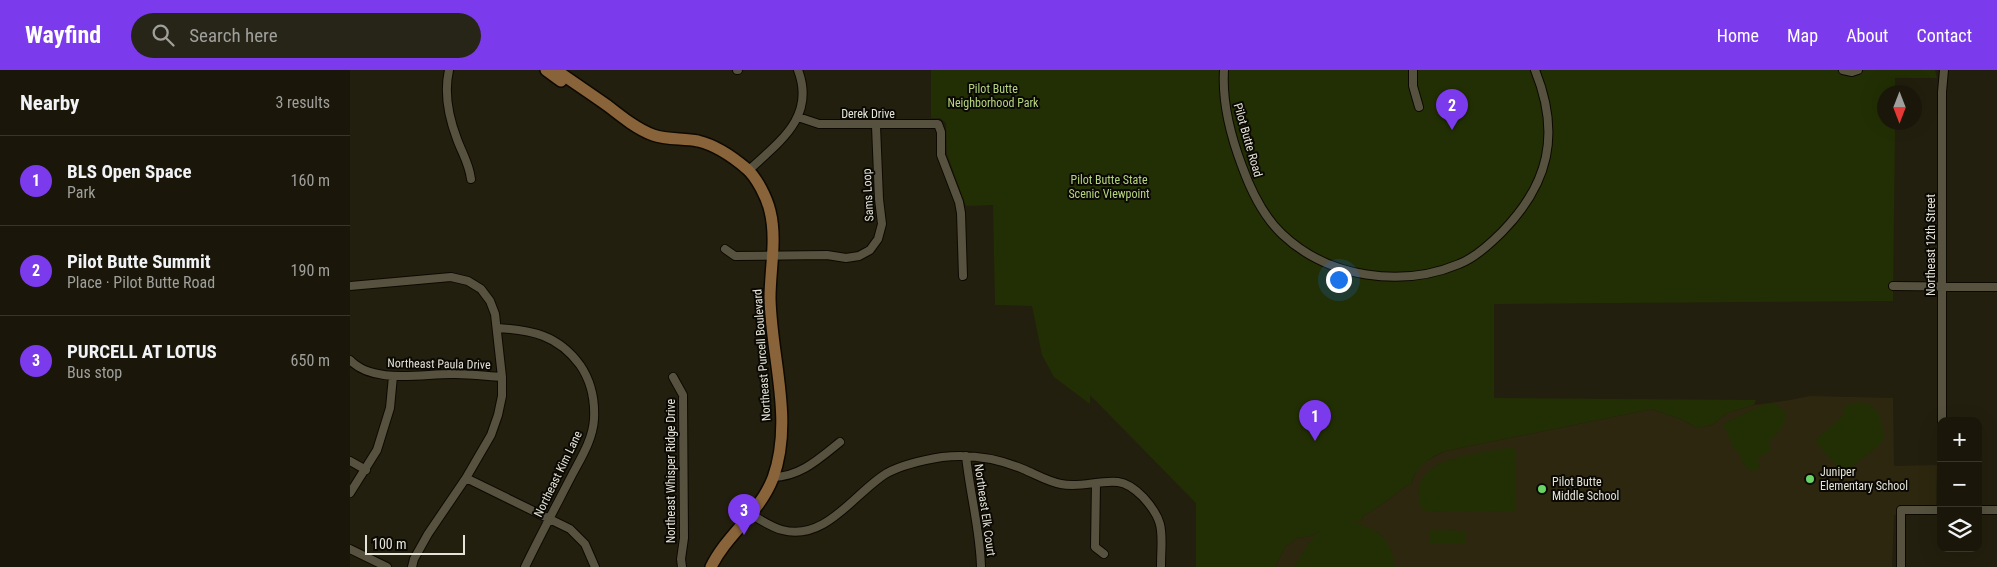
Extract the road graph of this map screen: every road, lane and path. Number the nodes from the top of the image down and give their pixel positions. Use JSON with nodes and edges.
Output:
{"nodes":[{"id":1,"x":448,"y":70,"type":"edge"},
{"id":2,"x":546,"y":70,"type":"edge"},
{"id":3,"x":556,"y":70,"type":"edge"},
{"id":4,"x":798,"y":70,"type":"edge"},
{"id":5,"x":1224,"y":70,"type":"edge"},
{"id":6,"x":1413,"y":70,"type":"edge"},
{"id":7,"x":1535,"y":70,"type":"edge"},
{"id":8,"x":1843,"y":70,"type":"edge"},
{"id":9,"x":1858,"y":70,"type":"edge"},
{"id":10,"x":1944,"y":70,"type":"edge"},
{"id":11,"x":1419,"y":106,"type":"dead end"},
{"id":12,"x":798,"y":117,"type":"junction"},
{"id":13,"x":876,"y":126,"type":"junction"},
{"id":14,"x":711,"y":147,"type":"junction"},
{"id":15,"x":749,"y":170,"type":"junction"},
{"id":16,"x":472,"y":179,"type":"dead end"},
{"id":17,"x":725,"y":249,"type":"dead end"},
{"id":18,"x":772,"y":256,"type":"junction"},
{"id":19,"x":962,"y":276,"type":"dead end"},
{"id":20,"x":350,"y":286,"type":"edge"},
{"id":21,"x":1893,"y":286,"type":"dead end"},
{"id":22,"x":1942,"y":287,"type":"junction"},
{"id":23,"x":1997,"y":287,"type":"edge"},
{"id":24,"x":496,"y":328,"type":"junction"},
{"id":25,"x":350,"y":360,"type":"edge"},
{"id":26,"x":393,"y":376,"type":"junction"},
{"id":27,"x":673,"y":376,"type":"dead end"},
{"id":28,"x":502,"y":377,"type":"junction"},
{"id":29,"x":1942,"y":417,"type":"edge"},
{"id":30,"x":840,"y":442,"type":"dead end"},
{"id":31,"x":966,"y":456,"type":"junction"},
{"id":32,"x":350,"y":461,"type":"edge"},
{"id":33,"x":366,"y":470,"type":"junction"},
{"id":34,"x":773,"y":477,"type":"junction"},
{"id":35,"x":466,"y":478,"type":"junction"},
{"id":36,"x":1096,"y":483,"type":"junction"},
{"id":37,"x":350,"y":493,"type":"edge"},
{"id":38,"x":1937,"y":510,"type":"edge"},
{"id":39,"x":1982,"y":510,"type":"edge"},
{"id":40,"x":1997,"y":510,"type":"edge"},
{"id":41,"x":752,"y":514,"type":"junction"},
{"id":42,"x":550,"y":519,"type":"junction"},
{"id":43,"x":350,"y":549,"type":"edge"},
{"id":44,"x":1104,"y":554,"type":"dead end"},
{"id":45,"x":387,"y":567,"type":"edge"},
{"id":46,"x":412,"y":567,"type":"edge"},
{"id":47,"x":525,"y":567,"type":"edge"},
{"id":48,"x":595,"y":567,"type":"edge"},
{"id":49,"x":682,"y":567,"type":"edge"},
{"id":50,"x":710,"y":567,"type":"edge"},
{"id":51,"x":981,"y":567,"type":"edge"},
{"id":52,"x":1161,"y":567,"type":"edge"},
{"id":53,"x":1901,"y":567,"type":"edge"}],
"edges":[{"from":1,"to":16,"type":"street"},
{"from":2,"to":14,"type":"street","name":"Northeast Purcell Boulevard"},
{"from":3,"to":14,"type":"street","name":"Northeast Purcell Boulevard"},
{"from":4,"to":12,"type":"street"},
{"from":5,"to":7,"type":"street","name":"Pilot Butte Road"},
{"from":6,"to":11,"type":"street"},
{"from":8,"to":9,"type":"street"},
{"from":10,"to":22,"type":"street","name":"Northeast 12th Street"},
{"from":12,"to":13,"type":"street","name":"Derek Drive"},
{"from":12,"to":15,"type":"street"},
{"from":13,"to":18,"type":"street","name":"Sams Loop"},
{"from":13,"to":19,"type":"street","name":"Derek Drive"},
{"from":14,"to":15,"type":"street","name":"Northeast Purcell Boulevard"},
{"from":15,"to":18,"type":"street","name":"Northeast Purcell Boulevard"},
{"from":17,"to":18,"type":"street","name":"Sams Loop"},
{"from":18,"to":34,"type":"street","name":"Northeast Purcell Boulevard"},
{"from":20,"to":24,"type":"street"},
{"from":21,"to":22,"type":"street"},
{"from":22,"to":23,"type":"street"},
{"from":22,"to":29,"type":"street","name":"Northeast 12th Street"},
{"from":24,"to":28,"type":"street"},
{"from":24,"to":42,"type":"street","name":"Northeast Kim Lane"},
{"from":25,"to":26,"type":"street","name":"Northeast Paula Drive"},
{"from":26,"to":28,"type":"street","name":"Northeast Paula Drive"},
{"from":26,"to":33,"type":"street"},
{"from":27,"to":49,"type":"street","name":"Northeast Whisper Ridge Drive"},
{"from":28,"to":35,"type":"street"},
{"from":30,"to":34,"type":"street"},
{"from":31,"to":36,"type":"street"},
{"from":31,"to":41,"type":"street"},
{"from":31,"to":51,"type":"street","name":"Northeast Elk Court"},
{"from":32,"to":33,"type":"street"},
{"from":33,"to":37,"type":"street"},
{"from":34,"to":41,"type":"street","name":"Northeast Purcell Boulevard"},
{"from":35,"to":42,"type":"street"},
{"from":35,"to":46,"type":"street"},
{"from":36,"to":44,"type":"street"},
{"from":36,"to":52,"type":"street"},
{"from":38,"to":53,"type":"street"},
{"from":39,"to":40,"type":"street"},
{"from":41,"to":50,"type":"street","name":"Northeast Purcell Boulevard"},
{"from":42,"to":47,"type":"street","name":"Northeast Kim Lane"},
{"from":42,"to":48,"type":"street"},
{"from":43,"to":45,"type":"street"}]}
